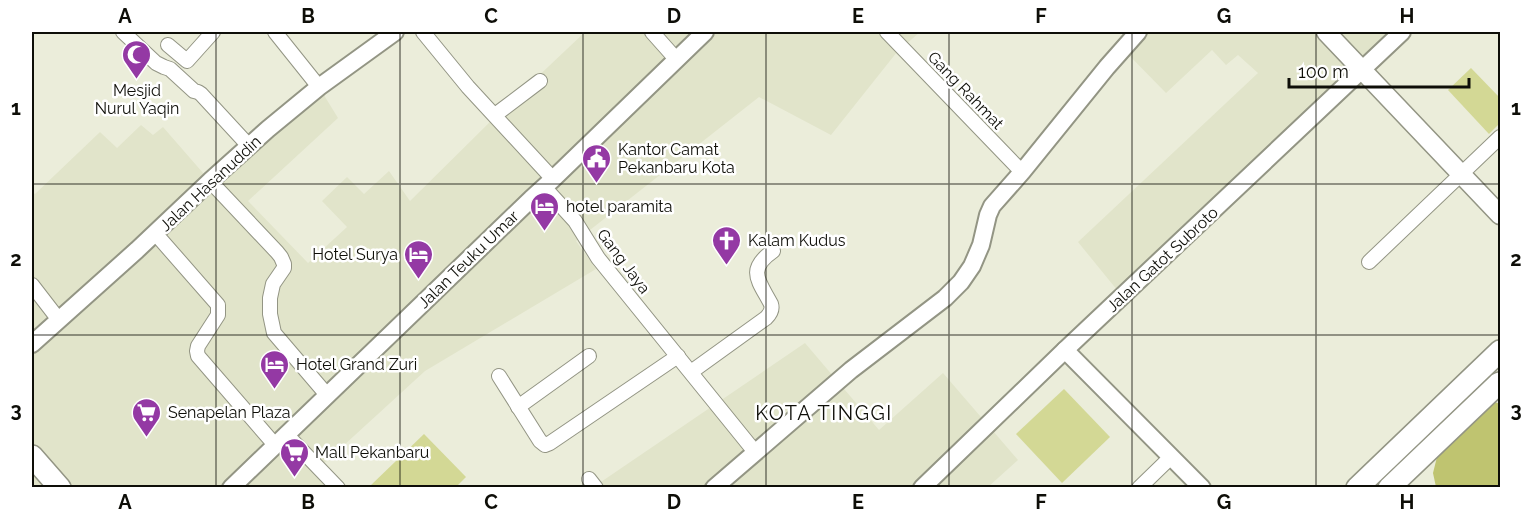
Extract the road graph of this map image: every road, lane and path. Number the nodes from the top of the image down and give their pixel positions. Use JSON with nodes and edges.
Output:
{"nodes":[{"id":1,"x":123,"y":32,"type":"edge"},
{"id":2,"x":213,"y":32,"type":"edge"},
{"id":3,"x":275,"y":32,"type":"edge"},
{"id":4,"x":395,"y":32,"type":"edge"},
{"id":5,"x":423,"y":32,"type":"edge"},
{"id":6,"x":652,"y":32,"type":"edge"},
{"id":7,"x":705,"y":32,"type":"edge"},
{"id":8,"x":887,"y":32,"type":"edge"},
{"id":9,"x":1138,"y":32,"type":"edge"},
{"id":10,"x":1326,"y":32,"type":"edge"},
{"id":11,"x":1402,"y":32,"type":"edge"},
{"id":12,"x":168,"y":45,"type":"dead end"},
{"id":13,"x":676,"y":59,"type":"junction"},
{"id":14,"x":1363,"y":70,"type":"junction"},
{"id":15,"x":540,"y":81,"type":"dead end"},
{"id":16,"x":319,"y":87,"type":"junction"},
{"id":17,"x":495,"y":115,"type":"junction"},
{"id":18,"x":1500,"y":138,"type":"edge"},
{"id":19,"x":249,"y":146,"type":"junction"},
{"id":20,"x":1022,"y":172,"type":"junction"},
{"id":21,"x":1461,"y":174,"type":"junction"},
{"id":22,"x":210,"y":181,"type":"junction"},
{"id":23,"x":548,"y":183,"type":"junction"},
{"id":24,"x":1500,"y":215,"type":"edge"},
{"id":25,"x":155,"y":233,"type":"junction"},
{"id":26,"x":773,"y":251,"type":"dead end"},
{"id":27,"x":1369,"y":262,"type":"dead end"},
{"id":28,"x":32,"y":285,"type":"edge"},
{"id":29,"x":59,"y":320,"type":"junction"},
{"id":30,"x":32,"y":344,"type":"edge"},
{"id":31,"x":1065,"y":350,"type":"junction"},
{"id":32,"x":1500,"y":351,"type":"edge"},
{"id":33,"x":589,"y":356,"type":"dead end"},
{"id":34,"x":678,"y":356,"type":"junction"},
{"id":35,"x":691,"y":372,"type":"junction"},
{"id":36,"x":499,"y":376,"type":"dead end"},
{"id":37,"x":1500,"y":383,"type":"edge"},
{"id":38,"x":327,"y":395,"type":"junction"},
{"id":39,"x":518,"y":407,"type":"junction"},
{"id":40,"x":281,"y":440,"type":"junction"},
{"id":41,"x":755,"y":452,"type":"junction"},
{"id":42,"x":32,"y":456,"type":"edge"},
{"id":43,"x":1171,"y":457,"type":"junction"},
{"id":44,"x":60,"y":488,"type":"edge"},
{"id":45,"x":231,"y":488,"type":"edge"},
{"id":46,"x":338,"y":488,"type":"edge"},
{"id":47,"x":714,"y":488,"type":"edge"},
{"id":48,"x":922,"y":488,"type":"edge"},
{"id":49,"x":1138,"y":488,"type":"edge"},
{"id":50,"x":1202,"y":488,"type":"edge"},
{"id":51,"x":1357,"y":488,"type":"edge"},
{"id":52,"x":1389,"y":488,"type":"edge"}],
"edges":[{"from":1,"to":19,"type":"street"},
{"from":2,"to":12,"type":"street"},
{"from":3,"to":16,"type":"street"},
{"from":4,"to":16,"type":"street","name":"Jalan Hasanuddin"},
{"from":5,"to":17,"type":"street","name":"Gang Jaya"},
{"from":6,"to":13,"type":"street"},
{"from":7,"to":13,"type":"street","name":"Jalan Teuku Umar"},
{"from":8,"to":20,"type":"street","name":"Gang Rahmat"},
{"from":9,"to":20,"type":"street"},
{"from":10,"to":14,"type":"main road"},
{"from":11,"to":14,"type":"street","name":"Jalan Gatot Subroto"},
{"from":13,"to":23,"type":"street","name":"Jalan Teuku Umar"},
{"from":14,"to":21,"type":"main road"},
{"from":14,"to":31,"type":"street","name":"Jalan Gatot Subroto"},
{"from":15,"to":17,"type":"street"},
{"from":16,"to":19,"type":"street","name":"Jalan Hasanuddin"},
{"from":17,"to":23,"type":"street","name":"Gang Jaya"},
{"from":18,"to":21,"type":"street"},
{"from":19,"to":22,"type":"street","name":"Jalan Hasanuddin"},
{"from":20,"to":41,"type":"street"},
{"from":21,"to":24,"type":"main road"},
{"from":21,"to":27,"type":"street"},
{"from":22,"to":25,"type":"street","name":"Jalan Hasanuddin"},
{"from":22,"to":38,"type":"street"},
{"from":23,"to":34,"type":"street","name":"Gang Jaya"},
{"from":23,"to":38,"type":"street","name":"Jalan Teuku Umar"},
{"from":25,"to":29,"type":"street","name":"Jalan Hasanuddin"},
{"from":25,"to":40,"type":"street"},
{"from":26,"to":35,"type":"street"},
{"from":28,"to":29,"type":"street"},
{"from":29,"to":30,"type":"street","name":"Jalan Hasanuddin"},
{"from":31,"to":43,"type":"street"},
{"from":31,"to":48,"type":"street","name":"Jalan Gatot Subroto"},
{"from":32,"to":51,"type":"main road"},
{"from":33,"to":39,"type":"street"},
{"from":34,"to":35,"type":"street","name":"Gang Jaya"},
{"from":34,"to":39,"type":"street"},
{"from":35,"to":41,"type":"street","name":"Gang Jaya"},
{"from":36,"to":39,"type":"street"},
{"from":37,"to":52,"type":"main road"},
{"from":38,"to":40,"type":"street","name":"Jalan Teuku Umar"},
{"from":40,"to":45,"type":"street","name":"Jalan Teuku Umar"},
{"from":40,"to":46,"type":"street"},
{"from":41,"to":47,"type":"street"},
{"from":42,"to":44,"type":"main road"},
{"from":43,"to":49,"type":"street"},
{"from":43,"to":50,"type":"street"}]}
